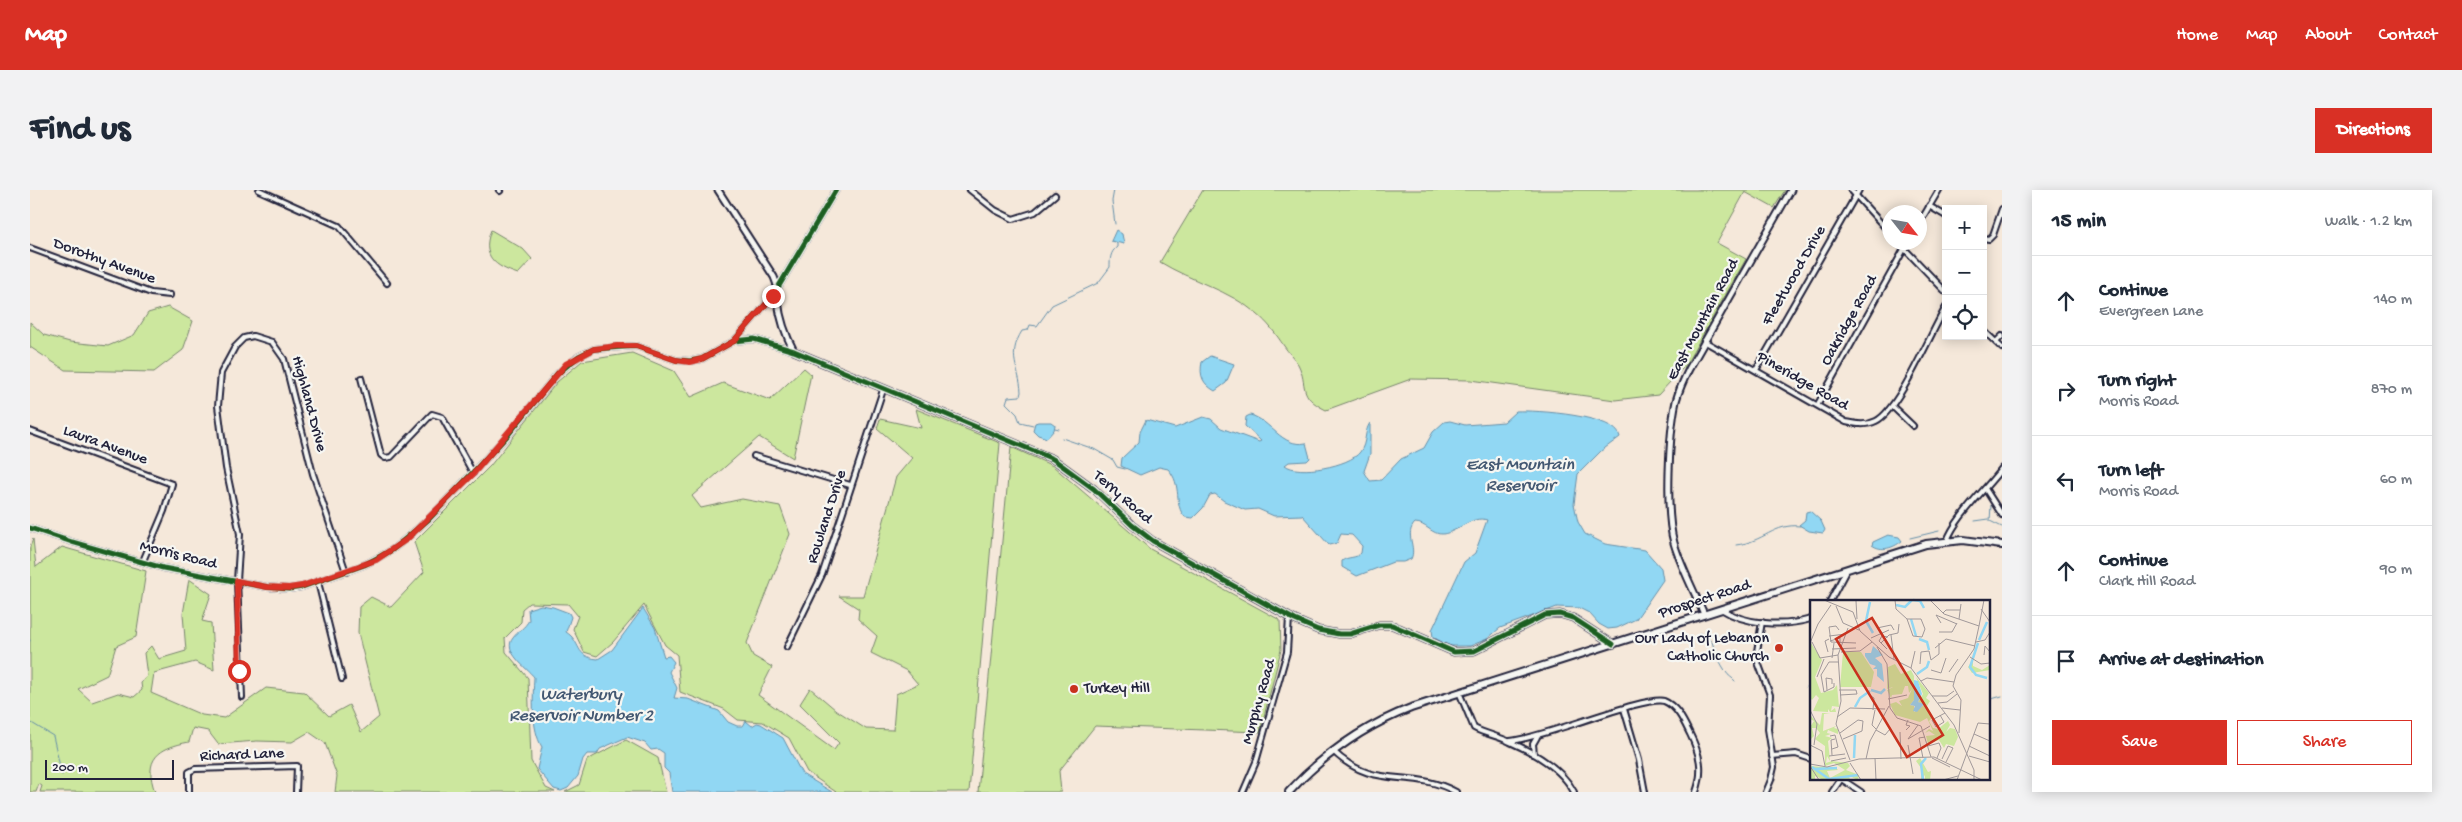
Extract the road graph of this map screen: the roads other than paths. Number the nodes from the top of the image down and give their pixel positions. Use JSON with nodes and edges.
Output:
{"nodes":[{"id":1,"x":259,"y":190,"type":"edge"},
{"id":2,"x":718,"y":190,"type":"edge"},
{"id":3,"x":836,"y":190,"type":"edge"},
{"id":4,"x":970,"y":190,"type":"edge"},
{"id":5,"x":1791,"y":190,"type":"edge"},
{"id":6,"x":1851,"y":190,"type":"edge"},
{"id":7,"x":1939,"y":190,"type":"edge"},
{"id":8,"x":1857,"y":192,"type":"edge"},
{"id":9,"x":1056,"y":195,"type":"dead end"},
{"id":10,"x":1929,"y":206,"type":"junction"},
{"id":11,"x":2002,"y":209,"type":"edge"},
{"id":12,"x":1927,"y":210,"type":"edge"},
{"id":13,"x":1942,"y":214,"type":"edge"},
{"id":14,"x":1882,"y":222,"type":"edge"},
{"id":15,"x":1987,"y":239,"type":"edge"},
{"id":16,"x":30,"y":248,"type":"edge"},
{"id":17,"x":1903,"y":250,"type":"edge"},
{"id":18,"x":1905,"y":250,"type":"edge"},
{"id":19,"x":387,"y":283,"type":"dead end"},
{"id":20,"x":778,"y":286,"type":"junction"},
{"id":21,"x":1942,"y":288,"type":"edge"},
{"id":22,"x":170,"y":295,"type":"dead end"},
{"id":23,"x":1942,"y":313,"type":"edge"},
{"id":24,"x":1987,"y":334,"type":"edge"},
{"id":25,"x":2002,"y":336,"type":"edge"},
{"id":26,"x":734,"y":341,"type":"junction"},
{"id":27,"x":1704,"y":342,"type":"junction"},
{"id":28,"x":1996,"y":342,"type":"junction"},
{"id":29,"x":2002,"y":348,"type":"edge"},
{"id":30,"x":794,"y":351,"type":"junction"},
{"id":31,"x":1756,"y":370,"type":"junction"},
{"id":32,"x":361,"y":378,"type":"dead end"},
{"id":33,"x":883,"y":390,"type":"junction"},
{"id":34,"x":1818,"y":404,"type":"junction"},
{"id":35,"x":1892,"y":406,"type":"junction"},
{"id":36,"x":1913,"y":426,"type":"dead end"},
{"id":37,"x":30,"y":431,"type":"edge"},
{"id":38,"x":754,"y":456,"type":"dead end"},
{"id":39,"x":2002,"y":468,"type":"edge"},
{"id":40,"x":473,"y":474,"type":"junction"},
{"id":41,"x":850,"y":485,"type":"junction"},
{"id":42,"x":1986,"y":490,"type":"junction"},
{"id":43,"x":2002,"y":515,"type":"edge"},
{"id":44,"x":30,"y":528,"type":"edge"},
{"id":45,"x":1947,"y":541,"type":"junction"},
{"id":46,"x":2002,"y":545,"type":"edge"},
{"id":47,"x":143,"y":561,"type":"junction"},
{"id":48,"x":1847,"y":569,"type":"junction"},
{"id":49,"x":346,"y":572,"type":"junction"},
{"id":50,"x":237,"y":581,"type":"junction"},
{"id":51,"x":318,"y":582,"type":"junction"},
{"id":52,"x":1831,"y":600,"type":"edge"},
{"id":53,"x":1720,"y":609,"type":"junction"},
{"id":54,"x":1704,"y":614,"type":"junction"},
{"id":55,"x":1289,"y":617,"type":"junction"},
{"id":56,"x":1810,"y":619,"type":"edge"},
{"id":57,"x":1762,"y":622,"type":"junction"},
{"id":58,"x":1613,"y":644,"type":"junction"},
{"id":59,"x":787,"y":647,"type":"dead end"},
{"id":60,"x":342,"y":679,"type":"dead end"},
{"id":61,"x":1459,"y":692,"type":"junction"},
{"id":62,"x":242,"y":697,"type":"dead end"},
{"id":63,"x":1624,"y":709,"type":"junction"},
{"id":64,"x":1537,"y":737,"type":"junction"},
{"id":65,"x":1510,"y":741,"type":"junction"},
{"id":66,"x":1333,"y":751,"type":"junction"},
{"id":67,"x":1534,"y":754,"type":"junction"},
{"id":68,"x":1772,"y":756,"type":"junction"},
{"id":69,"x":1810,"y":759,"type":"edge"},
{"id":70,"x":1840,"y":780,"type":"edge"},
{"id":71,"x":1844,"y":780,"type":"edge"},
{"id":72,"x":189,"y":792,"type":"edge"},
{"id":73,"x":296,"y":792,"type":"edge"},
{"id":74,"x":1243,"y":792,"type":"edge"},
{"id":75,"x":1289,"y":792,"type":"edge"},
{"id":76,"x":1456,"y":792,"type":"edge"},
{"id":77,"x":1574,"y":792,"type":"edge"},
{"id":78,"x":1646,"y":792,"type":"edge"},
{"id":79,"x":1696,"y":792,"type":"edge"},
{"id":80,"x":1766,"y":792,"type":"edge"},
{"id":81,"x":1832,"y":792,"type":"edge"},
{"id":82,"x":1862,"y":792,"type":"edge"}],
"edges":[{"from":1,"to":19,"type":"street"},
{"from":2,"to":20,"type":"street"},
{"from":3,"to":20,"type":"street"},
{"from":4,"to":9,"type":"street"},
{"from":5,"to":27,"type":"street","name":"East Mountain Road"},
{"from":6,"to":8,"type":"street"},
{"from":7,"to":10,"type":"street"},
{"from":8,"to":14,"type":"street"},
{"from":8,"to":31,"type":"street","name":"Fleetwood Drive"},
{"from":10,"to":12,"type":"street"},
{"from":10,"to":13,"type":"street"},
{"from":11,"to":15,"type":"street"},
{"from":16,"to":22,"type":"street","name":"Dorothy Avenue"},
{"from":17,"to":34,"type":"street","name":"Oakridge Road"},
{"from":18,"to":21,"type":"street"},
{"from":20,"to":26,"type":"street"},
{"from":20,"to":30,"type":"street"},
{"from":23,"to":35,"type":"street","name":"Pineridge Road"},
{"from":24,"to":28,"type":"street"},
{"from":25,"to":28,"type":"street"},
{"from":26,"to":30,"type":"street","name":"Terry Road"},
{"from":26,"to":40,"type":"street","name":"Morris Road"},
{"from":27,"to":31,"type":"street","name":"Pineridge Road"},
{"from":27,"to":54,"type":"street","name":"East Mountain Road"},
{"from":28,"to":29,"type":"street"},
{"from":30,"to":33,"type":"street","name":"Terry Road"},
{"from":31,"to":34,"type":"street","name":"Pineridge Road"},
{"from":32,"to":40,"type":"street"},
{"from":33,"to":41,"type":"street","name":"Rowland Drive"},
{"from":33,"to":55,"type":"street","name":"Terry Road"},
{"from":34,"to":35,"type":"street","name":"Pineridge Road"},
{"from":35,"to":36,"type":"street"},
{"from":37,"to":47,"type":"street","name":"Laura Avenue"},
{"from":38,"to":41,"type":"street"},
{"from":39,"to":42,"type":"street"},
{"from":40,"to":49,"type":"street","name":"Morris Road"},
{"from":41,"to":59,"type":"street","name":"Rowland Drive"},
{"from":42,"to":43,"type":"street"},
{"from":42,"to":45,"type":"street"},
{"from":44,"to":47,"type":"street","name":"Morris Road"},
{"from":45,"to":46,"type":"main road","name":"Prospect Road"},
{"from":45,"to":48,"type":"main road","name":"Prospect Road"},
{"from":47,"to":50,"type":"street","name":"Morris Road"},
{"from":48,"to":52,"type":"street"},
{"from":48,"to":53,"type":"main road","name":"Prospect Road"},
{"from":49,"to":50,"type":"street","name":"Highland Drive"},
{"from":49,"to":51,"type":"street","name":"Morris Road"},
{"from":50,"to":51,"type":"street","name":"Morris Road"},
{"from":50,"to":62,"type":"street","name":"Highland Drive"},
{"from":51,"to":60,"type":"street"},
{"from":53,"to":54,"type":"main road","name":"Prospect Road"},
{"from":53,"to":57,"type":"street"},
{"from":54,"to":58,"type":"main road","name":"Prospect Road"},
{"from":55,"to":58,"type":"street","name":"Terry Road"},
{"from":55,"to":74,"type":"street","name":"Murphy Road"},
{"from":56,"to":57,"type":"street"},
{"from":57,"to":68,"type":"street"},
{"from":58,"to":61,"type":"main road","name":"Prospect Road"},
{"from":61,"to":65,"type":"street"},
{"from":61,"to":66,"type":"main road","name":"Prospect Road"},
{"from":63,"to":64,"type":"street"},
{"from":63,"to":78,"type":"street"},
{"from":63,"to":79,"type":"street"},
{"from":64,"to":65,"type":"street"},
{"from":64,"to":67,"type":"street"},
{"from":65,"to":67,"type":"street"},
{"from":66,"to":75,"type":"main road","name":"Prospect Road"},
{"from":66,"to":76,"type":"street"},
{"from":67,"to":77,"type":"street"},
{"from":68,"to":69,"type":"street"},
{"from":68,"to":80,"type":"street"},
{"from":70,"to":81,"type":"street"},
{"from":71,"to":82,"type":"street"},
{"from":72,"to":73,"type":"street","name":"Richard Lane"}]}
